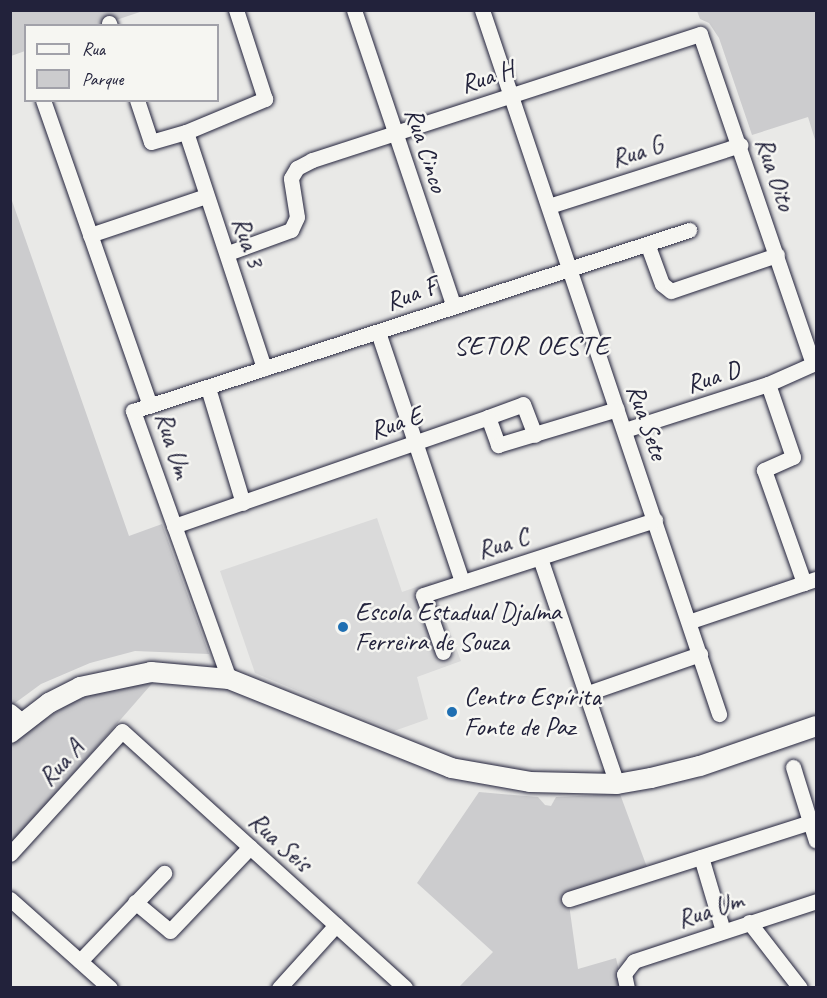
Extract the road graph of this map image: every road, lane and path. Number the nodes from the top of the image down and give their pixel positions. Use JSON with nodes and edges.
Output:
{"nodes":[{"id":1,"x":236,"y":10,"type":"edge"},
{"id":2,"x":354,"y":10,"type":"edge"},
{"id":3,"x":482,"y":10,"type":"edge"},
{"id":4,"x":700,"y":34,"type":"joint"},
{"id":5,"x":509,"y":95,"type":"junction"},
{"id":6,"x":44,"y":102,"type":"edge"},
{"id":7,"x":138,"y":102,"type":"edge"},
{"id":8,"x":186,"y":132,"type":"junction"},
{"id":9,"x":395,"y":132,"type":"junction"},
{"id":10,"x":740,"y":145,"type":"junction"},
{"id":11,"x":206,"y":196,"type":"junction"},
{"id":12,"x":549,"y":206,"type":"junction"},
{"id":13,"x":689,"y":230,"type":"dead end"},
{"id":14,"x":90,"y":235,"type":"junction"},
{"id":15,"x":648,"y":246,"type":"junction"},
{"id":16,"x":228,"y":253,"type":"junction"},
{"id":17,"x":777,"y":255,"type":"junction"},
{"id":18,"x":569,"y":270,"type":"junction"},
{"id":19,"x":453,"y":305,"type":"junction"},
{"id":20,"x":378,"y":332,"type":"junction"},
{"id":21,"x":813,"y":364,"type":"joint"},
{"id":22,"x":264,"y":368,"type":"junction"},
{"id":23,"x":768,"y":384,"type":"junction"},
{"id":24,"x":208,"y":388,"type":"junction"},
{"id":25,"x":150,"y":406,"type":"junction"},
{"id":26,"x":617,"y":409,"type":"junction"},
{"id":27,"x":488,"y":417,"type":"junction"},
{"id":28,"x":625,"y":430,"type":"junction"},
{"id":29,"x":535,"y":435,"type":"junction"},
{"id":30,"x":412,"y":442,"type":"junction"},
{"id":31,"x":243,"y":503,"type":"junction"},
{"id":32,"x":655,"y":520,"type":"junction"},
{"id":33,"x":174,"y":526,"type":"junction"},
{"id":34,"x":540,"y":558,"type":"junction"},
{"id":35,"x":810,"y":581,"type":"edge"},
{"id":36,"x":462,"y":582,"type":"junction"},
{"id":37,"x":691,"y":621,"type":"junction"},
{"id":38,"x":444,"y":652,"type":"dead end"},
{"id":39,"x":700,"y":654,"type":"junction"},
{"id":40,"x":229,"y":679,"type":"junction"},
{"id":41,"x":585,"y":694,"type":"junction"},
{"id":42,"x":719,"y":714,"type":"dead end"},
{"id":43,"x":14,"y":721,"type":"edge"},
{"id":44,"x":815,"y":728,"type":"edge"},
{"id":45,"x":122,"y":731,"type":"joint"},
{"id":46,"x":793,"y":767,"type":"dead end"},
{"id":47,"x":617,"y":784,"type":"junction"},
{"id":48,"x":810,"y":822,"type":"junction"},
{"id":49,"x":816,"y":841,"type":"edge"},
{"id":50,"x":250,"y":847,"type":"junction"},
{"id":51,"x":10,"y":854,"type":"edge"},
{"id":52,"x":701,"y":856,"type":"junction"},
{"id":53,"x":164,"y":873,"type":"dead end"},
{"id":54,"x":10,"y":899,"type":"edge"},
{"id":55,"x":569,"y":899,"type":"dead end"},
{"id":56,"x":816,"y":901,"type":"edge"},
{"id":57,"x":135,"y":902,"type":"junction"},
{"id":58,"x":749,"y":922,"type":"junction"},
{"id":59,"x":336,"y":925,"type":"junction"},
{"id":60,"x":723,"y":931,"type":"junction"},
{"id":61,"x":80,"y":961,"type":"junction"},
{"id":62,"x":626,"y":981,"type":"edge"},
{"id":63,"x":110,"y":987,"type":"edge"},
{"id":64,"x":279,"y":987,"type":"edge"},
{"id":65,"x":405,"y":987,"type":"edge"},
{"id":66,"x":800,"y":987,"type":"edge"}],
"edges":[{"from":1,"to":8,"type":"street"},
{"from":2,"to":9,"type":"street","name":"Rua Cinco"},
{"from":3,"to":5,"type":"street","name":"Rua Sete"},
{"from":4,"to":5,"type":"street","name":"Rua H"},
{"from":4,"to":10,"type":"street","name":"Rua Oito"},
{"from":5,"to":9,"type":"street","name":"Rua H"},
{"from":5,"to":12,"type":"street","name":"Rua Sete"},
{"from":6,"to":14,"type":"street","name":"Rua Um"},
{"from":7,"to":8,"type":"street"},
{"from":8,"to":11,"type":"street","name":"Rua 3"},
{"from":9,"to":16,"type":"street","name":"Rua H"},
{"from":9,"to":19,"type":"street","name":"Rua Cinco"},
{"from":10,"to":12,"type":"street","name":"Rua G"},
{"from":10,"to":17,"type":"street","name":"Rua Oito"},
{"from":11,"to":14,"type":"street"},
{"from":11,"to":16,"type":"street","name":"Rua 3"},
{"from":12,"to":18,"type":"street","name":"Rua Sete"},
{"from":13,"to":15,"type":"street","name":"Rua F"},
{"from":14,"to":25,"type":"street","name":"Rua Um"},
{"from":15,"to":17,"type":"street"},
{"from":15,"to":18,"type":"street","name":"Rua F"},
{"from":16,"to":22,"type":"street","name":"Rua 3"},
{"from":17,"to":21,"type":"street","name":"Rua Oito"},
{"from":18,"to":19,"type":"street","name":"Rua F"},
{"from":18,"to":26,"type":"street","name":"Rua Sete"},
{"from":19,"to":20,"type":"street","name":"Rua F"},
{"from":20,"to":22,"type":"street","name":"Rua F"},
{"from":20,"to":30,"type":"street"},
{"from":21,"to":23,"type":"street","name":"Rua D"},
{"from":22,"to":24,"type":"street","name":"Rua F"},
{"from":23,"to":28,"type":"street","name":"Rua D"},
{"from":23,"to":35,"type":"street"},
{"from":24,"to":25,"type":"street","name":"Rua F"},
{"from":24,"to":31,"type":"street"},
{"from":25,"to":33,"type":"street","name":"Rua Um"},
{"from":26,"to":28,"type":"street","name":"Rua Sete"},
{"from":26,"to":29,"type":"street"},
{"from":27,"to":29,"type":"street"},
{"from":27,"to":29,"type":"street","name":"Rua E"},
{"from":27,"to":30,"type":"street","name":"Rua E"},
{"from":28,"to":32,"type":"street","name":"Rua Sete"},
{"from":30,"to":31,"type":"street","name":"Rua E"},
{"from":30,"to":36,"type":"street"},
{"from":31,"to":33,"type":"street","name":"Rua E"},
{"from":32,"to":34,"type":"street","name":"Rua C"},
{"from":32,"to":37,"type":"street","name":"Rua Sete"},
{"from":33,"to":40,"type":"street","name":"Rua Um"},
{"from":34,"to":36,"type":"street","name":"Rua C"},
{"from":34,"to":41,"type":"street"},
{"from":35,"to":37,"type":"street"},
{"from":36,"to":38,"type":"street","name":"Rua C"},
{"from":37,"to":39,"type":"street","name":"Rua Sete"},
{"from":39,"to":41,"type":"street"},
{"from":39,"to":42,"type":"street","name":"Rua Sete"},
{"from":40,"to":43,"type":"main road"},
{"from":40,"to":47,"type":"main road"},
{"from":41,"to":47,"type":"street"},
{"from":44,"to":47,"type":"main road"},
{"from":45,"to":50,"type":"street","name":"Rua Seis"},
{"from":45,"to":51,"type":"street","name":"Rua A"},
{"from":46,"to":48,"type":"street"},
{"from":48,"to":49,"type":"street"},
{"from":48,"to":52,"type":"street"},
{"from":50,"to":57,"type":"street"},
{"from":50,"to":59,"type":"street","name":"Rua Seis"},
{"from":52,"to":55,"type":"street"},
{"from":52,"to":60,"type":"street"},
{"from":53,"to":57,"type":"street"},
{"from":54,"to":61,"type":"street"},
{"from":56,"to":58,"type":"street","name":"Rua Um"},
{"from":57,"to":61,"type":"street"},
{"from":58,"to":60,"type":"street","name":"Rua Um"},
{"from":58,"to":66,"type":"street"},
{"from":59,"to":64,"type":"street"},
{"from":59,"to":65,"type":"street","name":"Rua Seis"},
{"from":60,"to":62,"type":"street","name":"Rua Um"},
{"from":61,"to":63,"type":"street"}]}
